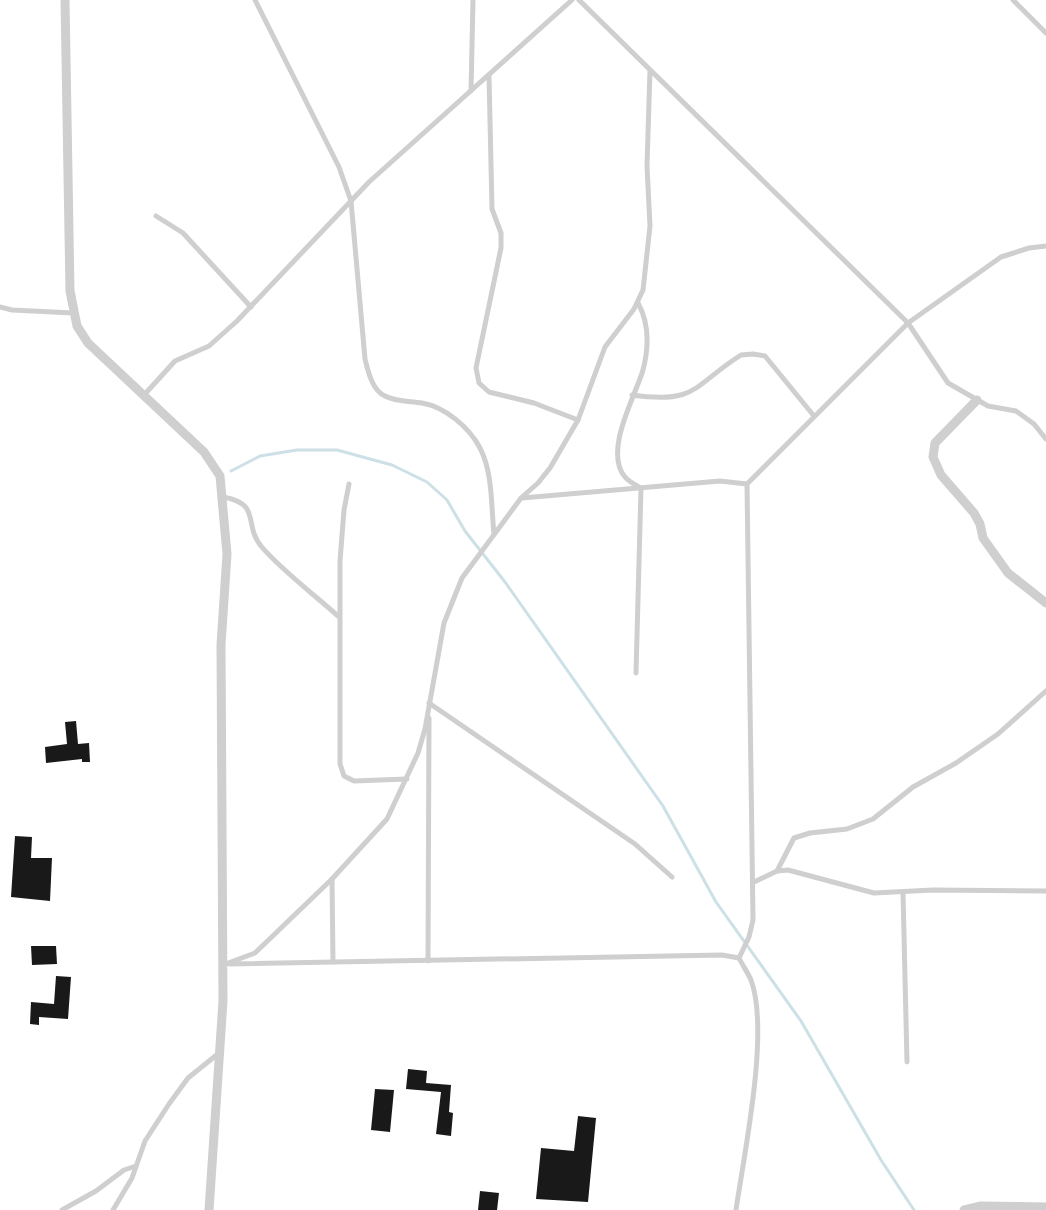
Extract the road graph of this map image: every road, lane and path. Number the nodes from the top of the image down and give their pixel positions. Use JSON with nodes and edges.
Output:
{"nodes":[{"id":1,"x":65,"y":0,"type":"edge"},
{"id":2,"x":255,"y":0,"type":"edge"},
{"id":3,"x":473,"y":0,"type":"edge"},
{"id":4,"x":572,"y":0,"type":"edge"},
{"id":5,"x":579,"y":0,"type":"edge"},
{"id":6,"x":1013,"y":0,"type":"edge"},
{"id":7,"x":1046,"y":33,"type":"edge"},
{"id":8,"x":650,"y":70,"type":"junction"},
{"id":9,"x":489,"y":75,"type":"junction"},
{"id":10,"x":471,"y":91,"type":"junction"},
{"id":11,"x":351,"y":201,"type":"junction"},
{"id":12,"x":156,"y":216,"type":"dead end"},
{"id":13,"x":1046,"y":246,"type":"edge"},
{"id":14,"x":637,"y":302,"type":"junction"},
{"id":15,"x":0,"y":307,"type":"edge"},
{"id":16,"x":251,"y":307,"type":"junction"},
{"id":17,"x":74,"y":313,"type":"junction"},
{"id":18,"x":908,"y":323,"type":"junction"},
{"id":19,"x":144,"y":395,"type":"junction"},
{"id":20,"x":632,"y":395,"type":"junction"},
{"id":21,"x":977,"y":400,"type":"junction"},
{"id":22,"x":814,"y":416,"type":"junction"},
{"id":23,"x":578,"y":420,"type":"junction"},
{"id":24,"x":1046,"y":439,"type":"edge"},
{"id":25,"x":349,"y":484,"type":"dead end"},
{"id":26,"x":747,"y":484,"type":"junction"},
{"id":27,"x":641,"y":488,"type":"junction"},
{"id":28,"x":222,"y":497,"type":"junction"},
{"id":29,"x":521,"y":498,"type":"junction"},
{"id":30,"x":494,"y":534,"type":"junction"},
{"id":31,"x":1046,"y":603,"type":"edge"},
{"id":32,"x":340,"y":618,"type":"junction"},
{"id":33,"x":636,"y":673,"type":"dead end"},
{"id":34,"x":1046,"y":691,"type":"edge"},
{"id":35,"x":429,"y":703,"type":"junction"},
{"id":36,"x":407,"y":779,"type":"junction"},
{"id":37,"x":777,"y":871,"type":"junction"},
{"id":38,"x":672,"y":877,"type":"dead end"},
{"id":39,"x":332,"y":879,"type":"junction"},
{"id":40,"x":753,"y":883,"type":"junction"},
{"id":41,"x":1046,"y":891,"type":"edge"},
{"id":42,"x":903,"y":892,"type":"junction"},
{"id":43,"x":739,"y":958,"type":"junction"},
{"id":44,"x":428,"y":961,"type":"junction"},
{"id":45,"x":333,"y":962,"type":"junction"},
{"id":46,"x":223,"y":965,"type":"junction"},
{"id":47,"x":220,"y":1053,"type":"junction"},
{"id":48,"x":907,"y":1062,"type":"dead end"},
{"id":49,"x":136,"y":1166,"type":"junction"},
{"id":50,"x":1046,"y":1207,"type":"edge"},
{"id":51,"x":62,"y":1210,"type":"edge"},
{"id":52,"x":113,"y":1210,"type":"edge"},
{"id":53,"x":209,"y":1210,"type":"edge"},
{"id":54,"x":736,"y":1210,"type":"edge"},
{"id":55,"x":964,"y":1210,"type":"edge"}],
"edges":[{"from":1,"to":17,"type":"street"},
{"from":2,"to":11,"type":"lane"},
{"from":3,"to":10,"type":"lane"},
{"from":4,"to":9,"type":"lane"},
{"from":5,"to":8,"type":"lane"},
{"from":6,"to":7,"type":"lane"},
{"from":8,"to":14,"type":"lane"},
{"from":8,"to":18,"type":"lane"},
{"from":9,"to":10,"type":"lane"},
{"from":9,"to":23,"type":"lane"},
{"from":10,"to":11,"type":"lane"},
{"from":11,"to":16,"type":"lane"},
{"from":11,"to":30,"type":"lane"},
{"from":12,"to":16,"type":"lane"},
{"from":13,"to":18,"type":"lane"},
{"from":14,"to":20,"type":"lane"},
{"from":14,"to":23,"type":"lane"},
{"from":15,"to":17,"type":"lane"},
{"from":16,"to":19,"type":"lane"},
{"from":17,"to":19,"type":"street"},
{"from":18,"to":21,"type":"lane"},
{"from":18,"to":22,"type":"lane"},
{"from":19,"to":28,"type":"street"},
{"from":20,"to":22,"type":"lane"},
{"from":20,"to":27,"type":"lane"},
{"from":21,"to":24,"type":"lane"},
{"from":21,"to":31,"type":"street"},
{"from":22,"to":26,"type":"lane"},
{"from":23,"to":29,"type":"lane"},
{"from":25,"to":32,"type":"lane"},
{"from":26,"to":27,"type":"lane"},
{"from":26,"to":40,"type":"lane"},
{"from":27,"to":29,"type":"lane"},
{"from":27,"to":33,"type":"lane"},
{"from":28,"to":32,"type":"lane"},
{"from":28,"to":46,"type":"street"},
{"from":29,"to":30,"type":"lane"},
{"from":30,"to":35,"type":"lane"},
{"from":32,"to":36,"type":"lane"},
{"from":34,"to":37,"type":"lane"},
{"from":35,"to":36,"type":"lane"},
{"from":35,"to":38,"type":"lane"},
{"from":35,"to":44,"type":"lane"},
{"from":36,"to":39,"type":"lane"},
{"from":37,"to":40,"type":"lane"},
{"from":37,"to":42,"type":"lane"},
{"from":39,"to":45,"type":"lane"},
{"from":39,"to":46,"type":"lane"},
{"from":40,"to":43,"type":"lane"},
{"from":41,"to":42,"type":"lane"},
{"from":42,"to":48,"type":"lane"},
{"from":43,"to":44,"type":"lane"},
{"from":43,"to":54,"type":"lane"},
{"from":44,"to":45,"type":"lane"},
{"from":45,"to":46,"type":"lane"},
{"from":46,"to":47,"type":"street"},
{"from":47,"to":49,"type":"lane"},
{"from":47,"to":53,"type":"street"},
{"from":49,"to":51,"type":"lane"},
{"from":49,"to":52,"type":"lane"},
{"from":50,"to":55,"type":"street"}]}
